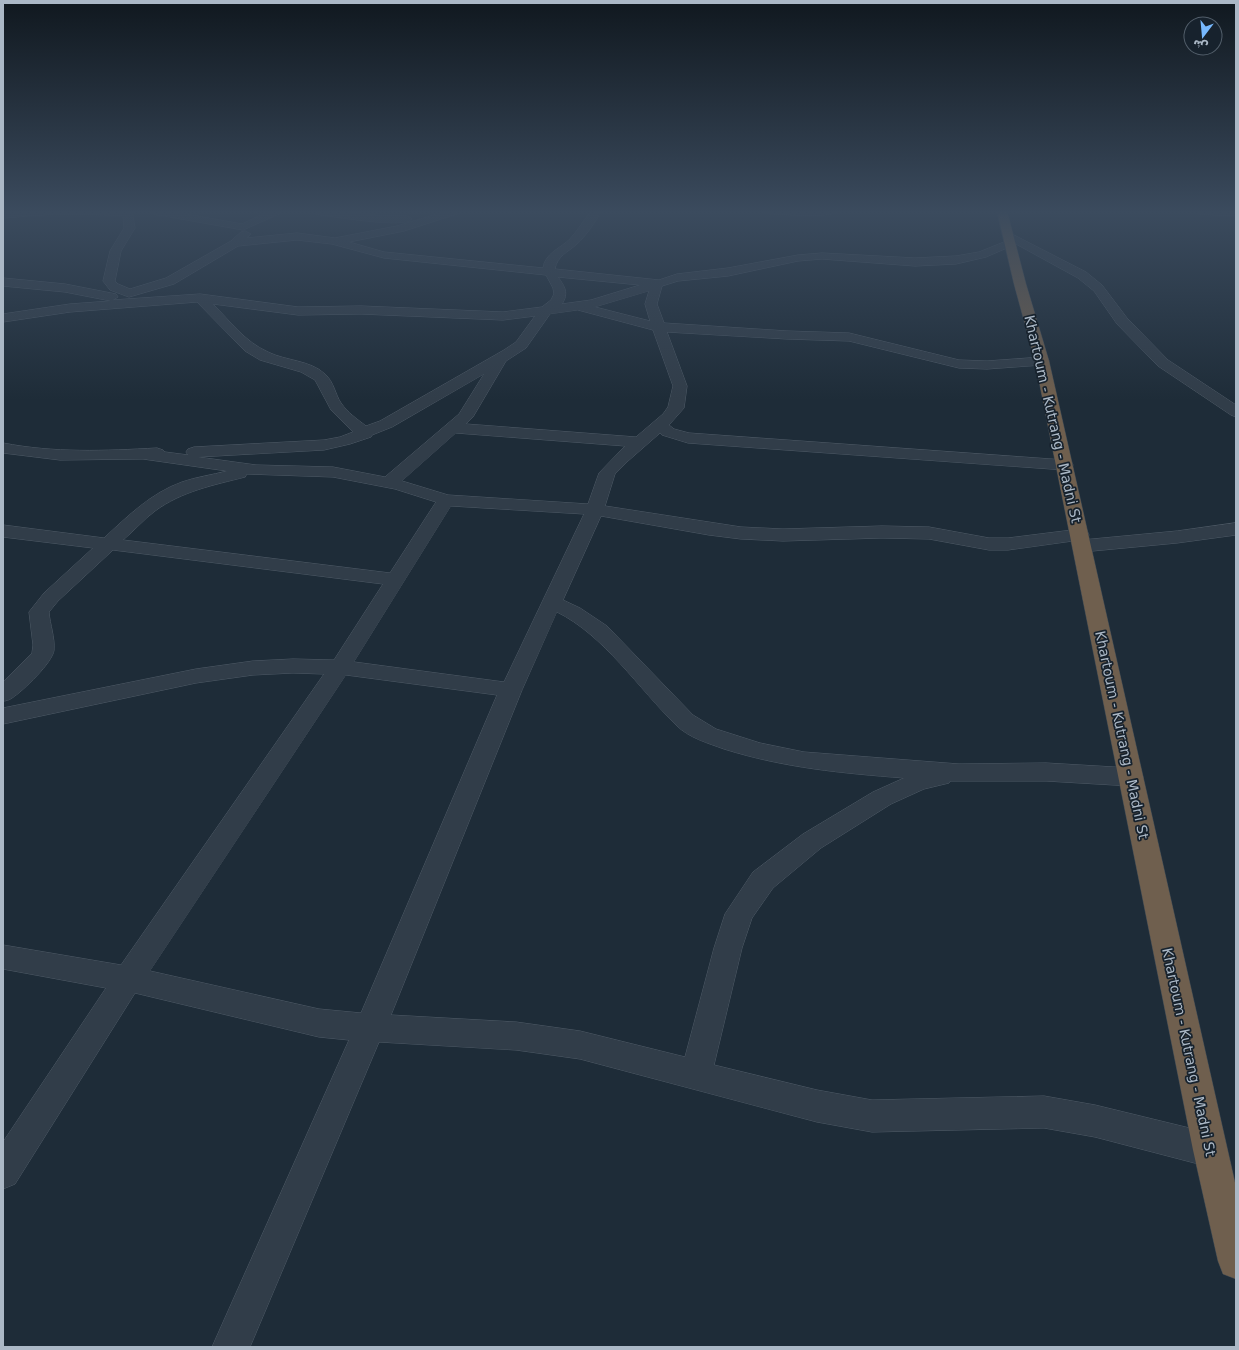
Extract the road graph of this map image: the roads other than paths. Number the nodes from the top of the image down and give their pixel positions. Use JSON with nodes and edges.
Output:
{"nodes":[{"id":1,"x":111,"y":274,"type":"edge"},
{"id":2,"x":182,"y":274,"type":"edge"},
{"id":3,"x":551,"y":274,"type":"edge"},
{"id":4,"x":576,"y":274,"type":"edge"},
{"id":5,"x":711,"y":274,"type":"edge"},
{"id":6,"x":1018,"y":274,"type":"edge"},
{"id":7,"x":1080,"y":274,"type":"edge"},
{"id":8,"x":3,"y":282,"type":"edge"},
{"id":9,"x":657,"y":283,"type":"junction"},
{"id":10,"x":129,"y":293,"type":"junction"},
{"id":11,"x":114,"y":297,"type":"junction"},
{"id":12,"x":200,"y":298,"type":"junction"},
{"id":13,"x":576,"y":306,"type":"junction"},
{"id":14,"x":70,"y":308,"type":"junction"},
{"id":15,"x":546,"y":310,"type":"junction"},
{"id":16,"x":30,"y":314,"type":"junction"},
{"id":17,"x":3,"y":318,"type":"edge"},
{"id":18,"x":3,"y":322,"type":"edge"},
{"id":19,"x":658,"y":327,"type":"junction"},
{"id":20,"x":500,"y":359,"type":"junction"},
{"id":21,"x":1042,"y":360,"type":"junction"},
{"id":22,"x":1236,"y":412,"type":"edge"},
{"id":23,"x":660,"y":425,"type":"junction"},
{"id":24,"x":454,"y":428,"type":"junction"},
{"id":25,"x":365,"y":434,"type":"junction"},
{"id":26,"x":640,"y":442,"type":"junction"},
{"id":27,"x":8,"y":451,"type":"edge"},
{"id":28,"x":144,"y":454,"type":"junction"},
{"id":29,"x":1064,"y":465,"type":"junction"},
{"id":30,"x":256,"y":470,"type":"junction"},
{"id":31,"x":389,"y":483,"type":"junction"},
{"id":32,"x":446,"y":500,"type":"junction"},
{"id":33,"x":595,"y":510,"type":"junction"},
{"id":34,"x":1236,"y":529,"type":"edge"},
{"id":35,"x":3,"y":531,"type":"edge"},
{"id":36,"x":1081,"y":541,"type":"junction"},
{"id":37,"x":109,"y":544,"type":"junction"},
{"id":38,"x":395,"y":580,"type":"junction"},
{"id":39,"x":552,"y":602,"type":"junction"},
{"id":40,"x":340,"y":667,"type":"junction"},
{"id":41,"x":511,"y":690,"type":"junction"},
{"id":42,"x":3,"y":694,"type":"edge"},
{"id":43,"x":3,"y":716,"type":"edge"},
{"id":44,"x":959,"y":773,"type":"junction"},
{"id":45,"x":1131,"y":777,"type":"junction"},
{"id":46,"x":3,"y":957,"type":"edge"},
{"id":47,"x":128,"y":979,"type":"junction"},
{"id":48,"x":370,"y":1028,"type":"junction"},
{"id":49,"x":696,"y":1075,"type":"junction"},
{"id":50,"x":1210,"y":1150,"type":"junction"},
{"id":51,"x":3,"y":1172,"type":"edge"},
{"id":52,"x":1236,"y":1261,"type":"edge"},
{"id":53,"x":231,"y":1347,"type":"edge"}],
"edges":[{"from":1,"to":10,"type":"street"},
{"from":2,"to":10,"type":"street"},
{"from":3,"to":15,"type":"street"},
{"from":4,"to":9,"type":"street"},
{"from":5,"to":9,"type":"street"},
{"from":6,"to":21,"type":"highway","name":"Khartoum - Kutrang - Madni St"},
{"from":7,"to":22,"type":"street"},
{"from":8,"to":11,"type":"street"},
{"from":9,"to":13,"type":"street"},
{"from":9,"to":19,"type":"street"},
{"from":10,"to":11,"type":"street"},
{"from":11,"to":14,"type":"street"},
{"from":12,"to":14,"type":"street"},
{"from":12,"to":15,"type":"street"},
{"from":12,"to":25,"type":"street"},
{"from":13,"to":15,"type":"street"},
{"from":13,"to":19,"type":"street"},
{"from":14,"to":16,"type":"street"},
{"from":15,"to":20,"type":"street"},
{"from":16,"to":17,"type":"street"},
{"from":16,"to":18,"type":"street"},
{"from":19,"to":21,"type":"street"},
{"from":19,"to":23,"type":"street"},
{"from":20,"to":24,"type":"street"},
{"from":20,"to":25,"type":"street"},
{"from":21,"to":29,"type":"highway","name":"Khartoum - Kutrang - Madni St"},
{"from":23,"to":26,"type":"street"},
{"from":23,"to":29,"type":"street"},
{"from":24,"to":26,"type":"street"},
{"from":24,"to":31,"type":"street"},
{"from":25,"to":28,"type":"street"},
{"from":26,"to":33,"type":"street"},
{"from":27,"to":28,"type":"street"},
{"from":28,"to":30,"type":"street"},
{"from":29,"to":36,"type":"highway","name":"Khartoum - Kutrang - Madni St"},
{"from":30,"to":31,"type":"street"},
{"from":30,"to":37,"type":"street"},
{"from":31,"to":32,"type":"street"},
{"from":32,"to":33,"type":"street"},
{"from":32,"to":38,"type":"street"},
{"from":33,"to":36,"type":"street"},
{"from":33,"to":39,"type":"street"},
{"from":34,"to":36,"type":"street"},
{"from":35,"to":37,"type":"street"},
{"from":36,"to":45,"type":"highway","name":"Khartoum - Kutrang - Madni St"},
{"from":37,"to":38,"type":"street"},
{"from":37,"to":42,"type":"street"},
{"from":38,"to":40,"type":"street"},
{"from":39,"to":41,"type":"street"},
{"from":39,"to":44,"type":"street"},
{"from":40,"to":41,"type":"street"},
{"from":40,"to":43,"type":"street"},
{"from":40,"to":47,"type":"street"},
{"from":41,"to":48,"type":"street"},
{"from":44,"to":45,"type":"street"},
{"from":44,"to":49,"type":"street"},
{"from":45,"to":50,"type":"highway","name":"Khartoum - Kutrang - Madni St"},
{"from":46,"to":47,"type":"street"},
{"from":47,"to":48,"type":"street"},
{"from":47,"to":51,"type":"street"},
{"from":48,"to":49,"type":"street"},
{"from":48,"to":53,"type":"street"},
{"from":49,"to":50,"type":"street"},
{"from":50,"to":52,"type":"highway","name":"Khartoum - Kutrang - Madni St"}]}
